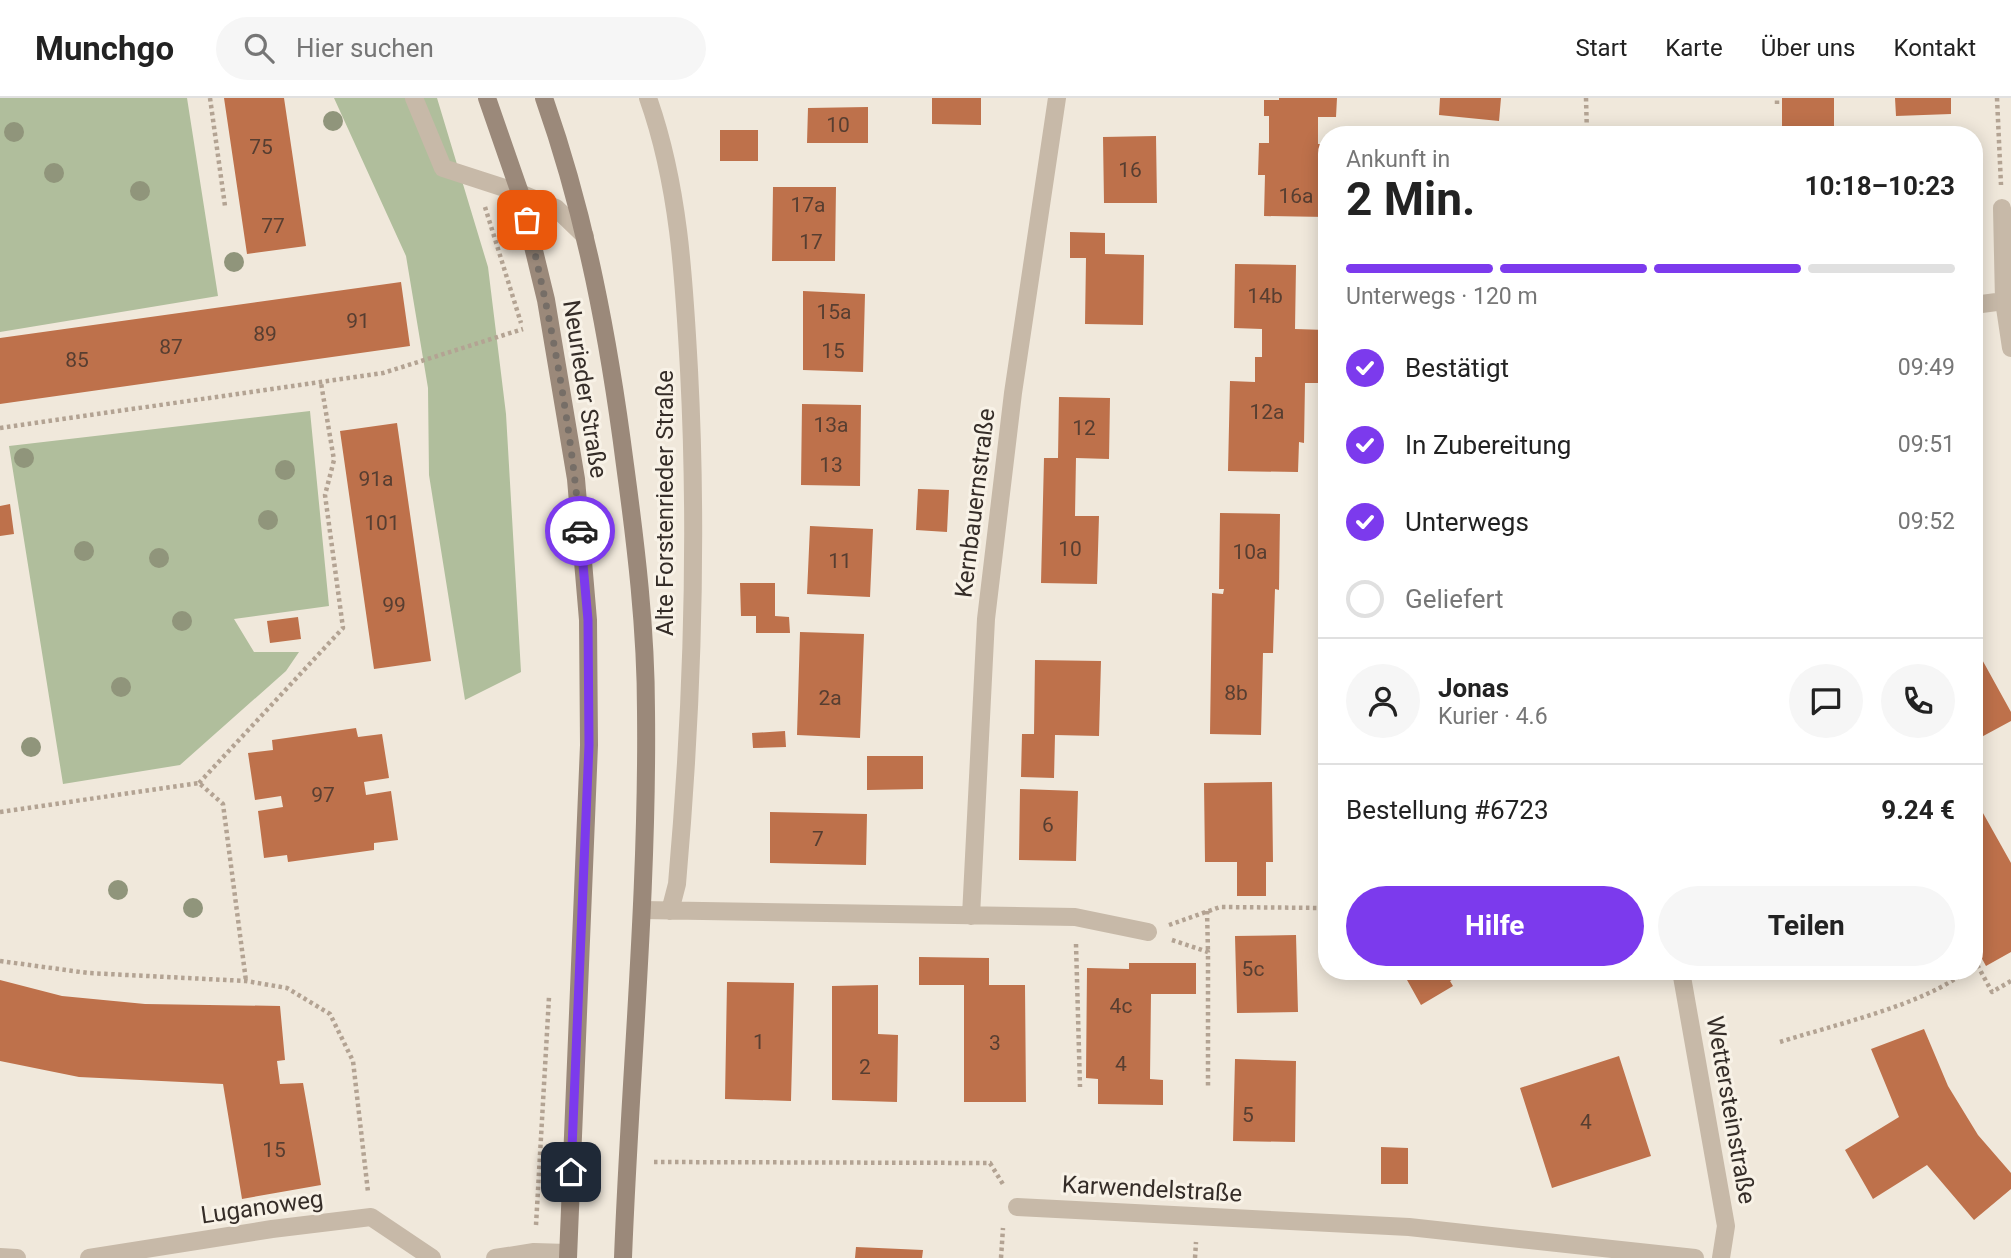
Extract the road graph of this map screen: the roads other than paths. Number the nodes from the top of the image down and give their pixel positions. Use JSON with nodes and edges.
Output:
{"nodes":[{"id":1,"x":414,"y":98,"type":"edge"},
{"id":2,"x":486,"y":98,"type":"edge"},
{"id":3,"x":544,"y":98,"type":"edge"},
{"id":4,"x":648,"y":98,"type":"edge"},
{"id":5,"x":1057,"y":98,"type":"edge"},
{"id":6,"x":520,"y":193,"type":"junction"},
{"id":7,"x":2001,"y":208,"type":"road end"},
{"id":8,"x":585,"y":236,"type":"junction"},
{"id":9,"x":2004,"y":301,"type":"junction"},
{"id":10,"x":1983,"y":304,"type":"edge"},
{"id":11,"x":2011,"y":348,"type":"edge"},
{"id":12,"x":642,"y":910,"type":"junction"},
{"id":13,"x":670,"y":911,"type":"junction"},
{"id":14,"x":971,"y":916,"type":"junction"},
{"id":15,"x":1148,"y":932,"type":"road end"},
{"id":16,"x":1683,"y":980,"type":"edge"},
{"id":17,"x":1017,"y":1207,"type":"road end"},
{"id":18,"x":568,"y":1255,"type":"edge"},
{"id":19,"x":0,"y":1257,"type":"edge"},
{"id":20,"x":17,"y":1258,"type":"edge"},
{"id":21,"x":89,"y":1258,"type":"edge"},
{"id":22,"x":432,"y":1258,"type":"edge"},
{"id":23,"x":495,"y":1258,"type":"edge"},
{"id":24,"x":623,"y":1258,"type":"edge"},
{"id":25,"x":1695,"y":1258,"type":"edge"},
{"id":26,"x":1721,"y":1258,"type":"edge"}],
"edges":[{"from":1,"to":6,"type":"street"},
{"from":2,"to":6,"type":"main road","name":"Neurieder Straße"},
{"from":3,"to":8,"type":"main road","name":"Neurieder Straße"},
{"from":4,"to":13,"type":"street","name":"Alte Forstenrieder Straße"},
{"from":5,"to":14,"type":"street","name":"Kernbauernstraße"},
{"from":6,"to":8,"type":"street"},
{"from":6,"to":18,"type":"main road","name":"Neurieder Straße"},
{"from":7,"to":9,"type":"street"},
{"from":8,"to":12,"type":"main road","name":"Neurieder Straße"},
{"from":9,"to":10,"type":"street"},
{"from":9,"to":11,"type":"street"},
{"from":12,"to":13,"type":"street"},
{"from":12,"to":24,"type":"main road","name":"Neurieder Straße"},
{"from":13,"to":14,"type":"street"},
{"from":14,"to":15,"type":"street"},
{"from":16,"to":26,"type":"street","name":"Wettersteinstraße"},
{"from":17,"to":25,"type":"street","name":"Karwendelstraße"},
{"from":18,"to":23,"type":"street"},
{"from":19,"to":20,"type":"street"},
{"from":21,"to":22,"type":"street","name":"Luganoweg"}]}
